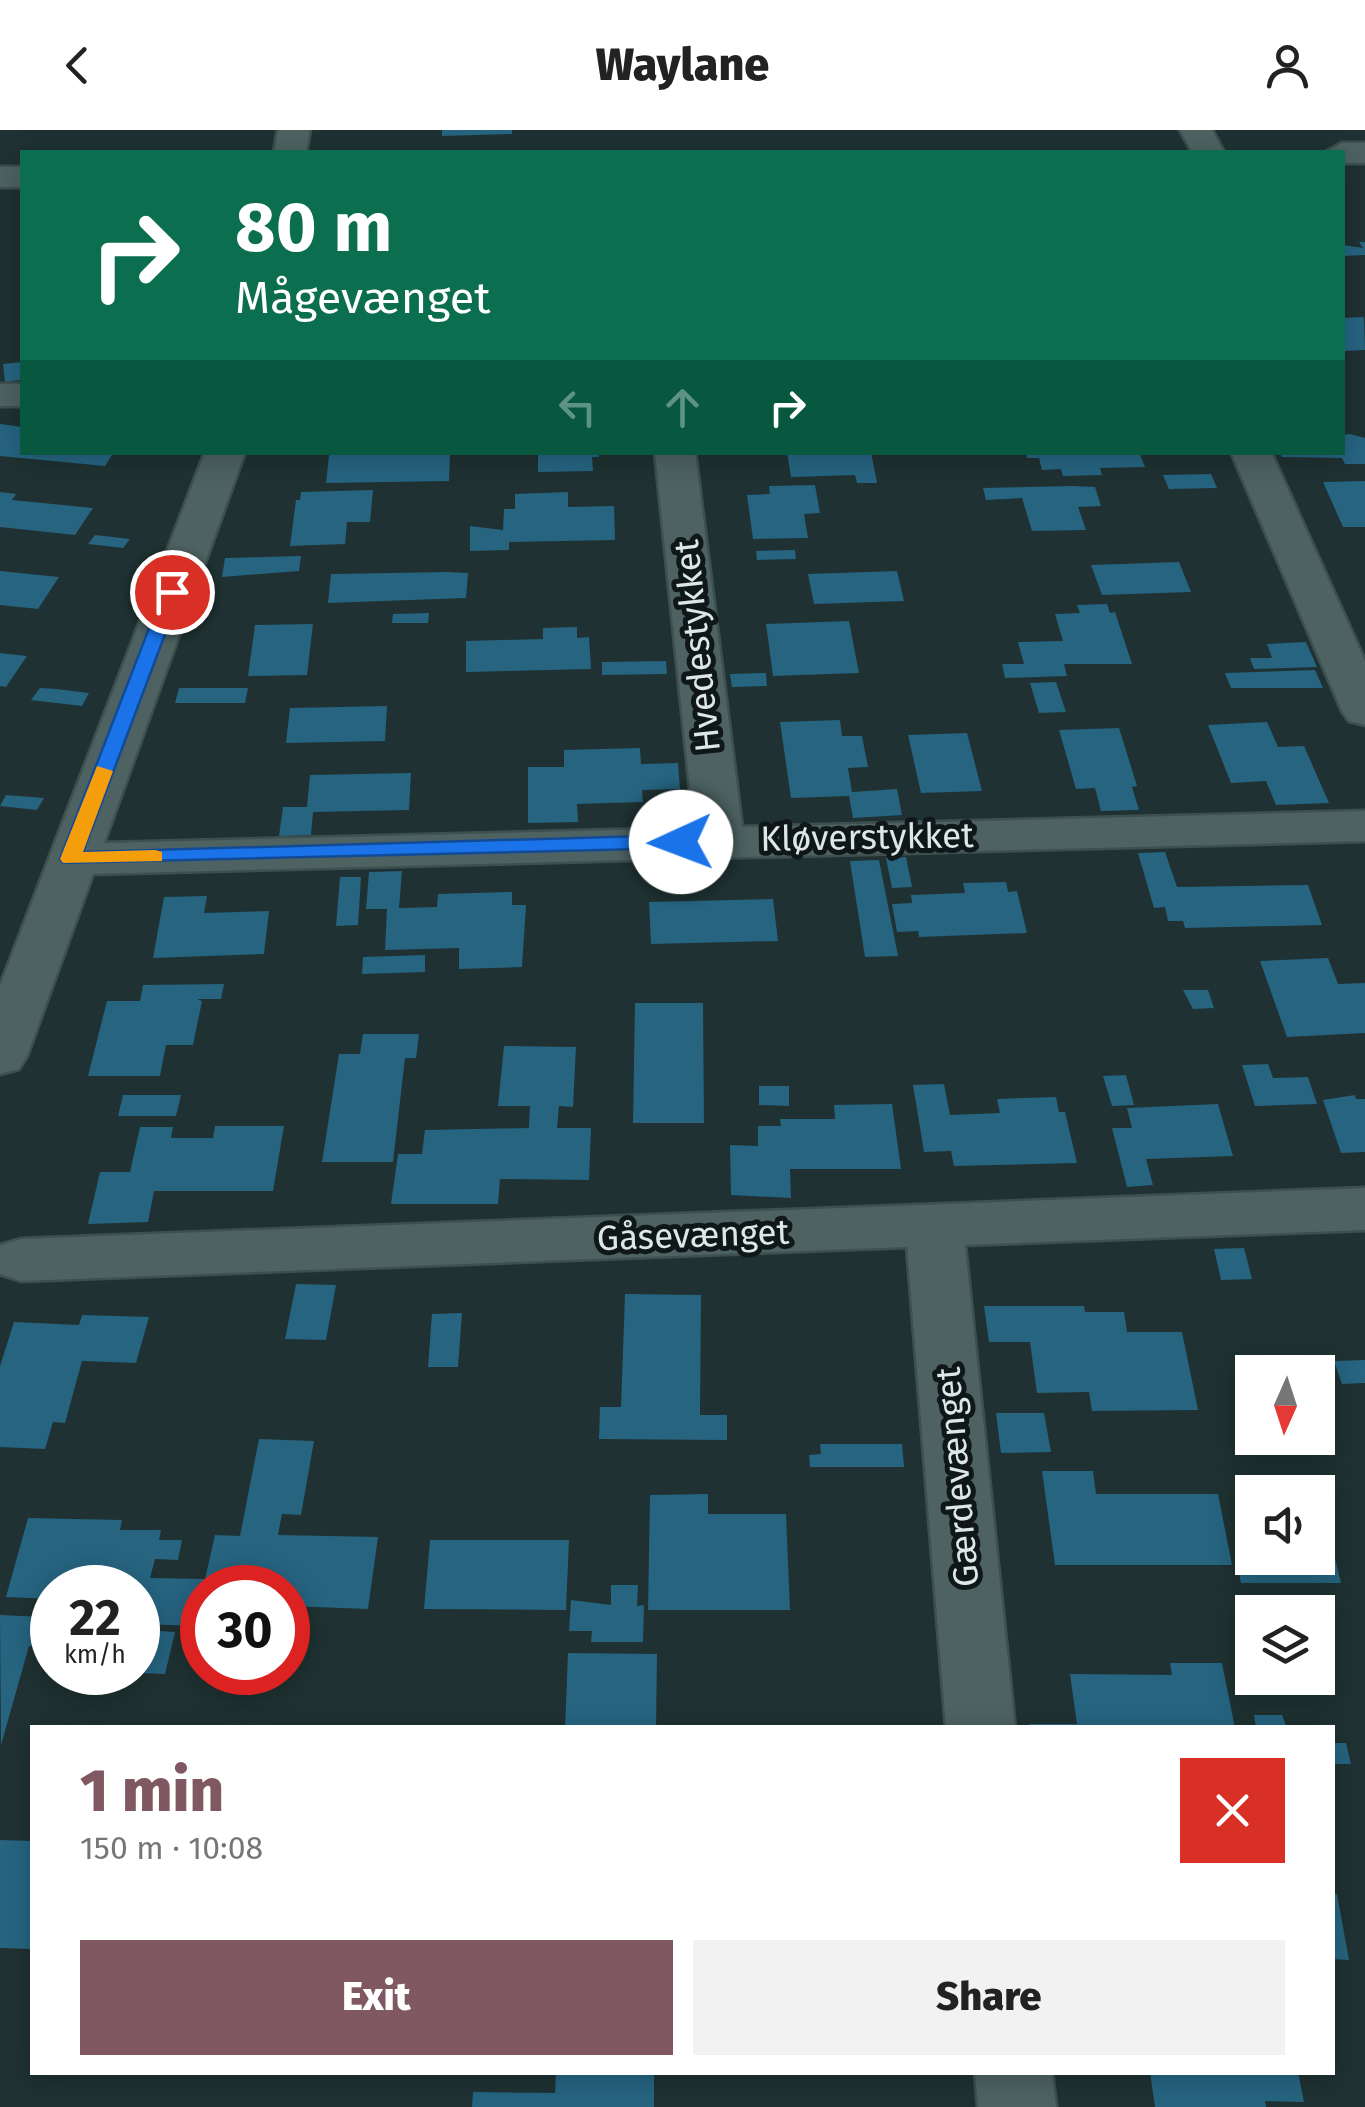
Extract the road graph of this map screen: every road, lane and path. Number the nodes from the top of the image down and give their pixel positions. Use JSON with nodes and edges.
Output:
{"nodes":[{"id":1,"x":224,"y":455,"type":"edge"},
{"id":2,"x":675,"y":455,"type":"edge"},
{"id":3,"x":1252,"y":455,"type":"edge"},
{"id":4,"x":1365,"y":710,"type":"edge"},
{"id":5,"x":1365,"y":826,"type":"edge"},
{"id":6,"x":720,"y":840,"type":"junction"},
{"id":7,"x":70,"y":859,"type":"junction"},
{"id":8,"x":0,"y":1056,"type":"edge"},
{"id":9,"x":1365,"y":1209,"type":"edge"},
{"id":10,"x":934,"y":1226,"type":"junction"},
{"id":11,"x":21,"y":1260,"type":"dead end"},
{"id":12,"x":981,"y":1725,"type":"edge"},
{"id":13,"x":1014,"y":2075,"type":"edge"},
{"id":14,"x":1017,"y":2107,"type":"edge"}],
"edges":[{"from":1,"to":7,"type":"street"},
{"from":2,"to":6,"type":"street","name":"Hvedestykket"},
{"from":3,"to":4,"type":"street"},
{"from":5,"to":6,"type":"street","name":"Kløverstykket"},
{"from":6,"to":7,"type":"street","name":"Kløverstykket"},
{"from":7,"to":8,"type":"street"},
{"from":9,"to":10,"type":"street","name":"Gåsevænget"},
{"from":10,"to":11,"type":"street","name":"Gåsevænget"},
{"from":10,"to":12,"type":"street","name":"Gærdevænget"},
{"from":13,"to":14,"type":"street"}]}
